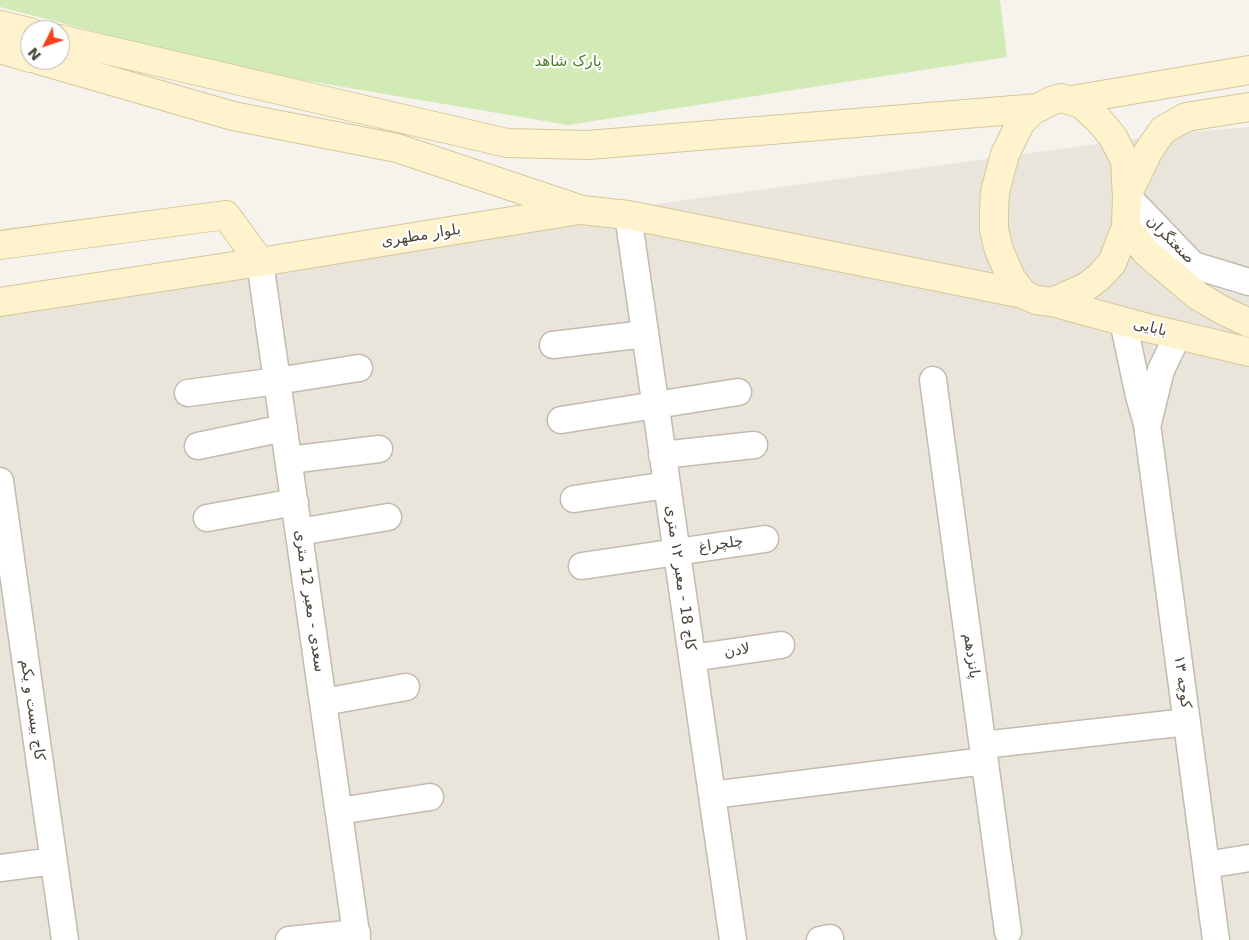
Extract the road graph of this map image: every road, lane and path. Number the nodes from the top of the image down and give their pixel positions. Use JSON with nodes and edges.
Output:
{"nodes":[{"id":1,"x":0,"y":25,"type":"edge"},
{"id":2,"x":20,"y":30,"type":"edge"},
{"id":3,"x":70,"y":41,"type":"edge"},
{"id":4,"x":0,"y":49,"type":"edge"},
{"id":5,"x":20,"y":55,"type":"edge"},
{"id":6,"x":70,"y":69,"type":"edge"},
{"id":7,"x":1249,"y":70,"type":"edge"},
{"id":8,"x":1072,"y":100,"type":"junction"},
{"id":9,"x":1249,"y":107,"type":"edge"},
{"id":10,"x":1038,"y":108,"type":"junction"},
{"id":11,"x":1127,"y":196,"type":"junction"},
{"id":12,"x":582,"y":210,"type":"junction"},
{"id":13,"x":628,"y":215,"type":"junction"},
{"id":14,"x":1126,"y":227,"type":"junction"},
{"id":15,"x":0,"y":245,"type":"edge"},
{"id":16,"x":260,"y":262,"type":"junction"},
{"id":17,"x":1249,"y":282,"type":"edge"},
{"id":18,"x":1022,"y":294,"type":"junction"},
{"id":19,"x":0,"y":302,"type":"edge"},
{"id":20,"x":1052,"y":302,"type":"junction"},
{"id":21,"x":1123,"y":321,"type":"junction"},
{"id":22,"x":1249,"y":323,"type":"edge"},
{"id":23,"x":645,"y":334,"type":"junction"},
{"id":24,"x":1178,"y":335,"type":"junction"},
{"id":25,"x":553,"y":345,"type":"dead end"},
{"id":26,"x":1249,"y":352,"type":"edge"},
{"id":27,"x":358,"y":368,"type":"dead end"},
{"id":28,"x":933,"y":380,"type":"dead end"},
{"id":29,"x":277,"y":381,"type":"junction"},
{"id":30,"x":188,"y":392,"type":"dead end"},
{"id":31,"x":738,"y":392,"type":"dead end"},
{"id":32,"x":655,"y":405,"type":"junction"},
{"id":33,"x":561,"y":420,"type":"dead end"},
{"id":34,"x":1147,"y":424,"type":"junction"},
{"id":35,"x":284,"y":428,"type":"junction"},
{"id":36,"x":754,"y":445,"type":"dead end"},
{"id":37,"x":198,"y":446,"type":"dead end"},
{"id":38,"x":379,"y":449,"type":"dead end"},
{"id":39,"x":662,"y":454,"type":"junction"},
{"id":40,"x":289,"y":460,"type":"junction"},
{"id":41,"x":0,"y":480,"type":"edge"},
{"id":42,"x":667,"y":486,"type":"junction"},
{"id":43,"x":574,"y":499,"type":"dead end"},
{"id":44,"x":294,"y":502,"type":"junction"},
{"id":45,"x":388,"y":517,"type":"dead end"},
{"id":46,"x":207,"y":518,"type":"dead end"},
{"id":47,"x":299,"y":532,"type":"junction"},
{"id":48,"x":765,"y":538,"type":"dead end"},
{"id":49,"x":676,"y":552,"type":"junction"},
{"id":50,"x":582,"y":566,"type":"dead end"},
{"id":51,"x":781,"y":645,"type":"dead end"},
{"id":52,"x":692,"y":658,"type":"junction"},
{"id":53,"x":406,"y":687,"type":"dead end"},
{"id":54,"x":324,"y":702,"type":"junction"},
{"id":55,"x":1187,"y":722,"type":"junction"},
{"id":56,"x":984,"y":753,"type":"junction"},
{"id":57,"x":712,"y":795,"type":"junction"},
{"id":58,"x":430,"y":797,"type":"dead end"},
{"id":59,"x":339,"y":811,"type":"junction"},
{"id":60,"x":1249,"y":858,"type":"edge"},
{"id":61,"x":54,"y":861,"type":"junction"},
{"id":62,"x":1206,"y":865,"type":"junction"},
{"id":63,"x":0,"y":868,"type":"edge"},
{"id":64,"x":1008,"y":932,"type":"dead end"},
{"id":65,"x":357,"y":937,"type":"edge"},
{"id":66,"x":65,"y":940,"type":"edge"},
{"id":67,"x":288,"y":940,"type":"edge"},
{"id":68,"x":733,"y":940,"type":"edge"},
{"id":69,"x":1216,"y":940,"type":"edge"}],
"edges":[{"from":1,"to":2,"type":"main road"},
{"from":3,"to":10,"type":"main road"},
{"from":4,"to":5,"type":"main road"},
{"from":6,"to":12,"type":"main road"},
{"from":7,"to":8,"type":"main road"},
{"from":8,"to":10,"type":"main road"},
{"from":8,"to":11,"type":"main road"},
{"from":9,"to":11,"type":"main road"},
{"from":10,"to":18,"type":"main road"},
{"from":11,"to":14,"type":"main road"},
{"from":11,"to":17,"type":"street","name":"صنعتگران"},
{"from":12,"to":13,"type":"main road"},
{"from":12,"to":16,"type":"main road","name":"بلوار مطهری"},
{"from":13,"to":18,"type":"main road"},
{"from":13,"to":23,"type":"street","name":"کاج 18 - معبر ۱۲ متری"},
{"from":14,"to":20,"type":"main road"},
{"from":14,"to":22,"type":"main road"},
{"from":15,"to":16,"type":"main road"},
{"from":16,"to":19,"type":"main road","name":"بلوار مطهری"},
{"from":16,"to":29,"type":"street","name":"سعدی - معبر 12 متری"},
{"from":18,"to":20,"type":"main road"},
{"from":20,"to":21,"type":"main road","name":"بابایی"},
{"from":21,"to":24,"type":"main road","name":"بابایی"},
{"from":21,"to":34,"type":"street","name":"کوچه ۱۳"},
{"from":23,"to":25,"type":"street"},
{"from":23,"to":32,"type":"street","name":"کاج 18 - معبر ۱۲ متری"},
{"from":24,"to":26,"type":"main road","name":"بابایی"},
{"from":24,"to":34,"type":"street","name":"کوچه ۱۳"},
{"from":27,"to":29,"type":"street"},
{"from":28,"to":56,"type":"street","name":"پانزدهم"},
{"from":29,"to":30,"type":"street"},
{"from":29,"to":35,"type":"street","name":"سعدی - معبر 12 متری"},
{"from":31,"to":32,"type":"street"},
{"from":32,"to":33,"type":"street"},
{"from":32,"to":39,"type":"street","name":"کاج 18 - معبر ۱۲ متری"},
{"from":34,"to":55,"type":"street","name":"کوچه ۱۳"},
{"from":35,"to":37,"type":"street"},
{"from":35,"to":40,"type":"street","name":"سعدی - معبر 12 متری"},
{"from":36,"to":39,"type":"street"},
{"from":38,"to":40,"type":"street"},
{"from":39,"to":42,"type":"street","name":"کاج 18 - معبر ۱۲ متری"},
{"from":40,"to":44,"type":"street","name":"سعدی - معبر 12 متری"},
{"from":41,"to":61,"type":"street","name":"کاج بیست و یکم"},
{"from":42,"to":43,"type":"street"},
{"from":42,"to":49,"type":"street","name":"کاج 18 - معبر ۱۲ متری"},
{"from":44,"to":46,"type":"street"},
{"from":44,"to":47,"type":"street","name":"سعدی - معبر 12 متری"},
{"from":45,"to":47,"type":"street"},
{"from":47,"to":54,"type":"street","name":"سعدی - معبر 12 متری"},
{"from":48,"to":49,"type":"street","name":"چلچراغ"},
{"from":49,"to":50,"type":"street","name":"چلچراغ"},
{"from":49,"to":52,"type":"street","name":"کاج 18 - معبر ۱۲ متری"},
{"from":51,"to":52,"type":"street","name":"لادن"},
{"from":52,"to":57,"type":"street","name":"کاج 18 - معبر ۱۲ متری"},
{"from":53,"to":54,"type":"street"},
{"from":54,"to":59,"type":"street","name":"سعدی - معبر 12 متری"},
{"from":55,"to":56,"type":"street"},
{"from":55,"to":62,"type":"street","name":"کوچه ۱۳"},
{"from":56,"to":57,"type":"street"},
{"from":56,"to":64,"type":"street","name":"پانزدهم"},
{"from":57,"to":68,"type":"street","name":"کاج 18 - معبر ۱۲ متری"},
{"from":58,"to":59,"type":"street"},
{"from":59,"to":65,"type":"street","name":"سعدی - معبر 12 متری"},
{"from":60,"to":62,"type":"street"},
{"from":61,"to":63,"type":"street"},
{"from":61,"to":66,"type":"street","name":"کاج بیست و یکم"},
{"from":62,"to":69,"type":"street","name":"کوچه ۱۳"},
{"from":65,"to":67,"type":"street"}]}
